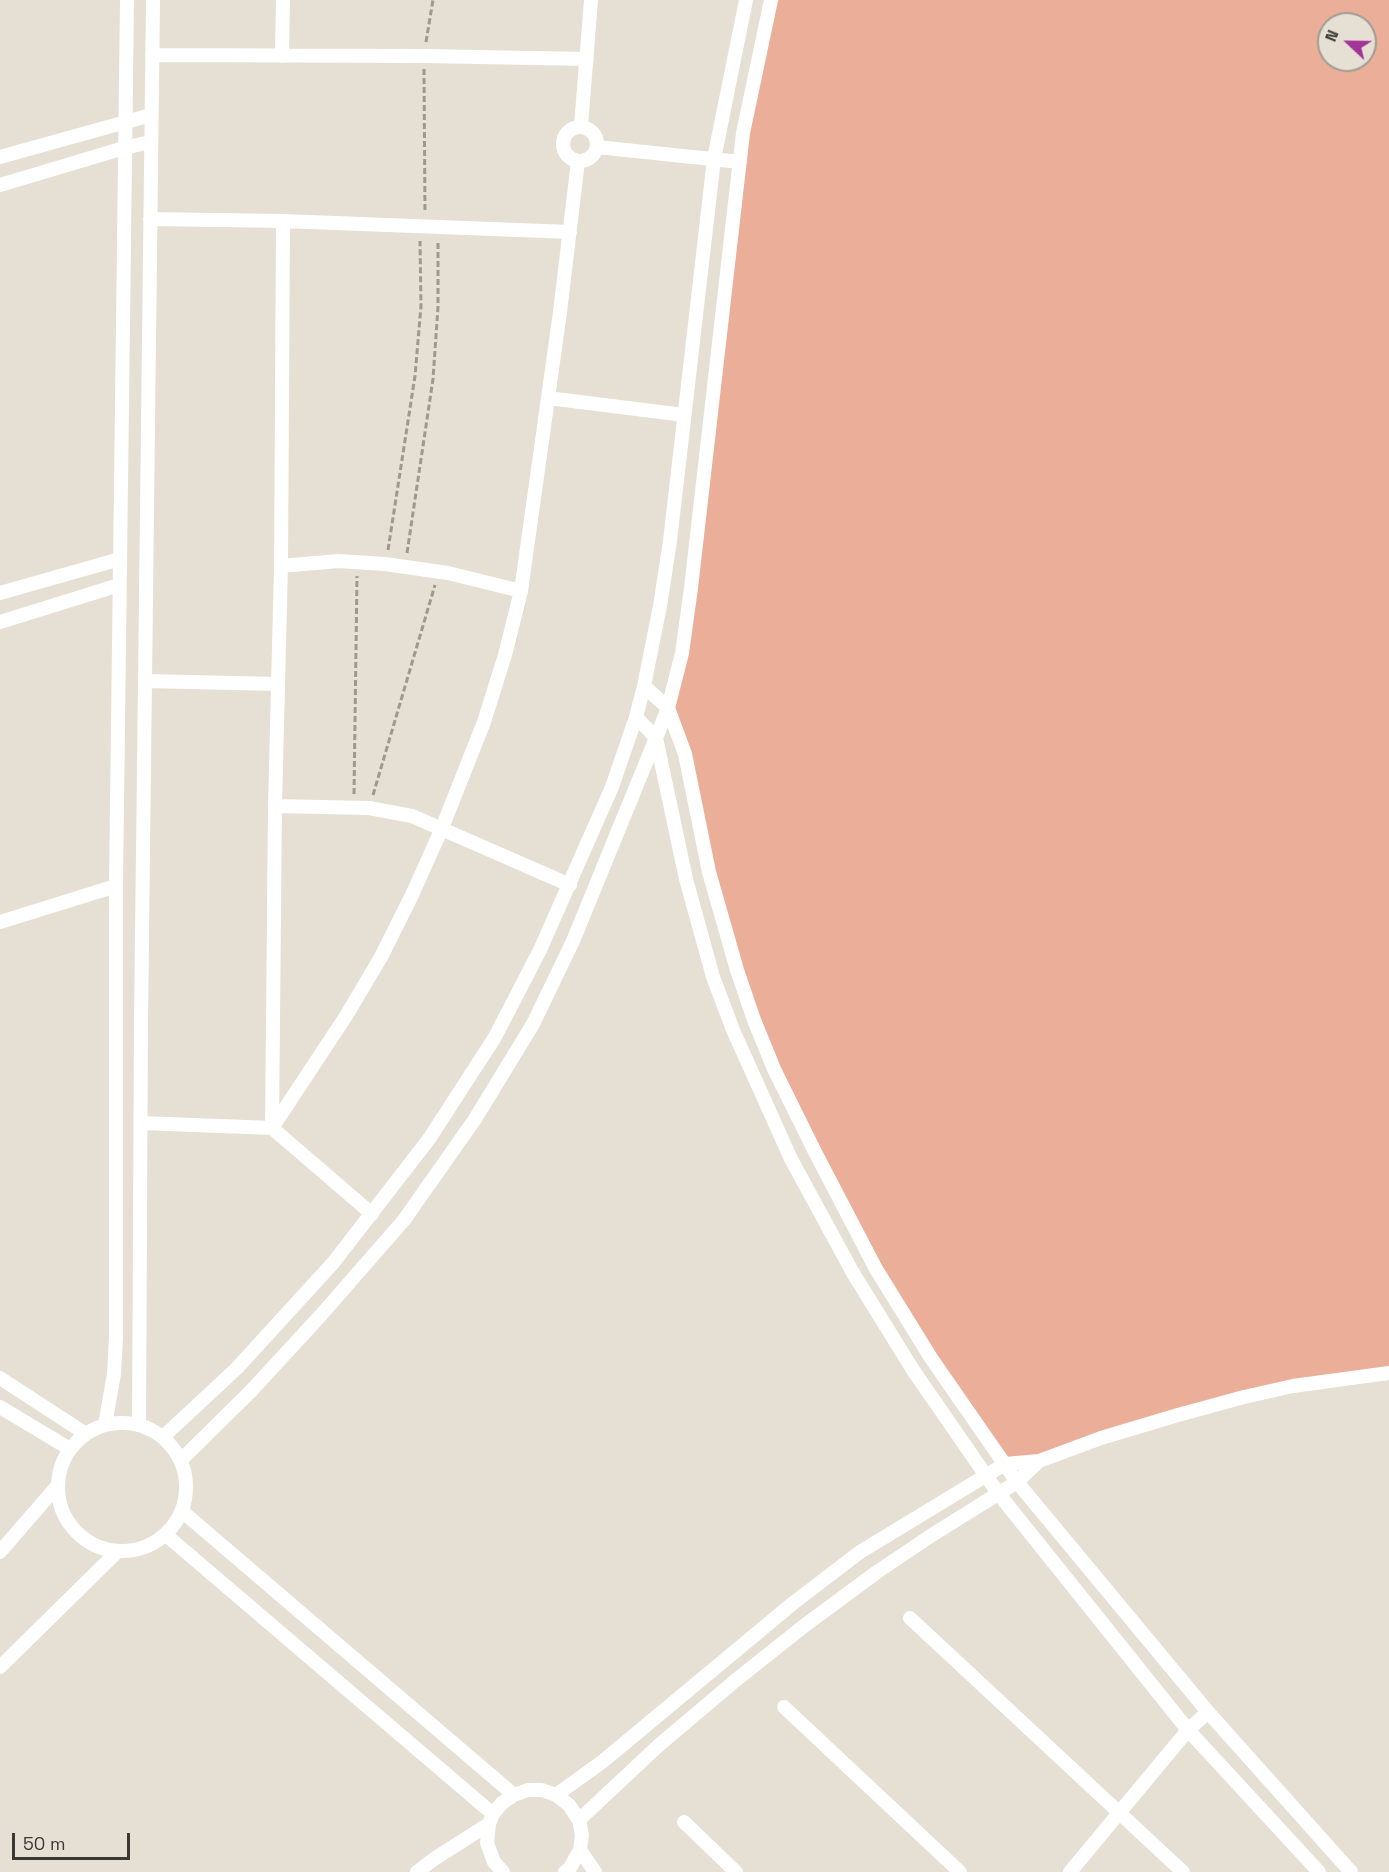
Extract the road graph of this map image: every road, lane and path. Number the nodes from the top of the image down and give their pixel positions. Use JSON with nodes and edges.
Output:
{"nodes":[{"id":1,"x":127,"y":0,"type":"edge"},
{"id":2,"x":153,"y":0,"type":"edge"},
{"id":3,"x":283,"y":0,"type":"edge"},
{"id":4,"x":433,"y":0,"type":"edge"},
{"id":5,"x":591,"y":0,"type":"edge"},
{"id":6,"x":746,"y":0,"type":"edge"},
{"id":7,"x":771,"y":0,"type":"edge"},
{"id":8,"x":152,"y":55,"type":"junction"},
{"id":9,"x":282,"y":56,"type":"junction"},
{"id":10,"x":424,"y":56,"type":"junction"},
{"id":11,"x":587,"y":59,"type":"junction"},
{"id":12,"x":151,"y":115,"type":"junction"},
{"id":13,"x":124,"y":121,"type":"junction"},
{"id":14,"x":581,"y":126,"type":"junction"},
{"id":15,"x":150,"y":142,"type":"junction"},
{"id":16,"x":597,"y":147,"type":"junction"},
{"id":17,"x":124,"y":148,"type":"junction"},
{"id":18,"x":0,"y":157,"type":"edge"},
{"id":19,"x":714,"y":159,"type":"junction"},
{"id":20,"x":578,"y":161,"type":"junction"},
{"id":21,"x":740,"y":162,"type":"junction"},
{"id":22,"x":0,"y":185,"type":"edge"},
{"id":23,"x":150,"y":219,"type":"junction"},
{"id":24,"x":282,"y":221,"type":"junction"},
{"id":25,"x":428,"y":227,"type":"junction"},
{"id":26,"x":570,"y":232,"type":"junction"},
{"id":27,"x":548,"y":398,"type":"junction"},
{"id":28,"x":684,"y":415,"type":"junction"},
{"id":29,"x":120,"y":558,"type":"junction"},
{"id":30,"x":357,"y":562,"type":"junction"},
{"id":31,"x":386,"y":564,"type":"junction"},
{"id":32,"x":281,"y":566,"type":"junction"},
{"id":33,"x":405,"y":567,"type":"junction"},
{"id":34,"x":439,"y":572,"type":"junction"},
{"id":35,"x":119,"y":585,"type":"junction"},
{"id":36,"x":521,"y":591,"type":"junction"},
{"id":37,"x":0,"y":593,"type":"edge"},
{"id":38,"x":0,"y":622,"type":"edge"},
{"id":39,"x":146,"y":681,"type":"junction"},
{"id":40,"x":278,"y":684,"type":"junction"},
{"id":41,"x":644,"y":686,"type":"junction"},
{"id":42,"x":668,"y":708,"type":"junction"},
{"id":43,"x":636,"y":717,"type":"junction"},
{"id":44,"x":656,"y":738,"type":"junction"},
{"id":45,"x":275,"y":806,"type":"junction"},
{"id":46,"x":354,"y":807,"type":"junction"},
{"id":47,"x":369,"y":808,"type":"junction"},
{"id":48,"x":442,"y":828,"type":"junction"},
{"id":49,"x":570,"y":885,"type":"junction"},
{"id":50,"x":116,"y":886,"type":"junction"},
{"id":51,"x":0,"y":922,"type":"edge"},
{"id":52,"x":141,"y":1123,"type":"junction"},
{"id":53,"x":272,"y":1128,"type":"junction"},
{"id":54,"x":372,"y":1214,"type":"junction"},
{"id":55,"x":1389,"y":1373,"type":"edge"},
{"id":56,"x":0,"y":1378,"type":"edge"},
{"id":57,"x":0,"y":1407,"type":"edge"},
{"id":58,"x":105,"y":1425,"type":"junction"},
{"id":59,"x":139,"y":1425,"type":"junction"},
{"id":60,"x":86,"y":1434,"type":"junction"},
{"id":61,"x":163,"y":1437,"type":"junction"},
{"id":62,"x":70,"y":1449,"type":"junction"},
{"id":63,"x":181,"y":1460,"type":"junction"},
{"id":64,"x":1039,"y":1461,"type":"junction"},
{"id":65,"x":1005,"y":1464,"type":"junction"},
{"id":66,"x":985,"y":1475,"type":"junction"},
{"id":67,"x":1017,"y":1482,"type":"junction"},
{"id":68,"x":58,"y":1485,"type":"junction"},
{"id":69,"x":998,"y":1493,"type":"junction"},
{"id":70,"x":183,"y":1512,"type":"junction"},
{"id":71,"x":166,"y":1535,"type":"junction"},
{"id":72,"x":0,"y":1552,"type":"edge"},
{"id":73,"x":117,"y":1552,"type":"junction"},
{"id":74,"x":910,"y":1618,"type":"dead end"},
{"id":75,"x":2,"y":1662,"type":"edge"},
{"id":76,"x":783,"y":1707,"type":"dead end"},
{"id":77,"x":1208,"y":1712,"type":"junction"},
{"id":78,"x":1188,"y":1730,"type":"junction"},
{"id":79,"x":514,"y":1795,"type":"junction"},
{"id":80,"x":556,"y":1795,"type":"junction"},
{"id":81,"x":1120,"y":1814,"type":"junction"},
{"id":82,"x":491,"y":1819,"type":"junction"},
{"id":83,"x":579,"y":1820,"type":"junction"},
{"id":84,"x":684,"y":1822,"type":"dead end"},
{"id":85,"x":580,"y":1850,"type":"junction"},
{"id":86,"x":417,"y":1872,"type":"edge"},
{"id":87,"x":503,"y":1872,"type":"edge"},
{"id":88,"x":565,"y":1872,"type":"edge"},
{"id":89,"x":595,"y":1872,"type":"edge"},
{"id":90,"x":736,"y":1872,"type":"edge"},
{"id":91,"x":960,"y":1872,"type":"edge"},
{"id":92,"x":1070,"y":1872,"type":"edge"},
{"id":93,"x":1183,"y":1872,"type":"edge"},
{"id":94,"x":1319,"y":1872,"type":"edge"},
{"id":95,"x":1352,"y":1872,"type":"edge"}],
"edges":[{"from":1,"to":13,"type":"street"},
{"from":2,"to":8,"type":"street"},
{"from":3,"to":9,"type":"street"},
{"from":4,"to":10,"type":"path"},
{"from":5,"to":11,"type":"street"},
{"from":6,"to":19,"type":"street"},
{"from":7,"to":21,"type":"street"},
{"from":8,"to":9,"type":"street"},
{"from":8,"to":12,"type":"street"},
{"from":9,"to":10,"type":"street"},
{"from":10,"to":11,"type":"street"},
{"from":10,"to":25,"type":"path"},
{"from":11,"to":14,"type":"street"},
{"from":12,"to":13,"type":"street"},
{"from":12,"to":15,"type":"street"},
{"from":13,"to":17,"type":"street"},
{"from":13,"to":18,"type":"street"},
{"from":14,"to":16,"type":"street"},
{"from":14,"to":20,"type":"street"},
{"from":15,"to":17,"type":"street"},
{"from":15,"to":23,"type":"street"},
{"from":16,"to":19,"type":"street"},
{"from":16,"to":20,"type":"street"},
{"from":17,"to":22,"type":"street"},
{"from":17,"to":29,"type":"street"},
{"from":19,"to":21,"type":"street"},
{"from":19,"to":28,"type":"street"},
{"from":20,"to":26,"type":"street"},
{"from":21,"to":42,"type":"street"},
{"from":23,"to":24,"type":"street"},
{"from":23,"to":39,"type":"street"},
{"from":24,"to":25,"type":"street"},
{"from":24,"to":32,"type":"street"},
{"from":25,"to":26,"type":"street"},
{"from":25,"to":31,"type":"path"},
{"from":25,"to":33,"type":"path"},
{"from":26,"to":27,"type":"street"},
{"from":27,"to":28,"type":"street"},
{"from":27,"to":36,"type":"street"},
{"from":28,"to":41,"type":"street"},
{"from":29,"to":35,"type":"street"},
{"from":29,"to":37,"type":"street"},
{"from":30,"to":31,"type":"street"},
{"from":30,"to":32,"type":"street"},
{"from":30,"to":46,"type":"path"},
{"from":31,"to":33,"type":"street"},
{"from":32,"to":40,"type":"street"},
{"from":33,"to":34,"type":"street"},
{"from":34,"to":36,"type":"street"},
{"from":34,"to":47,"type":"path"},
{"from":35,"to":38,"type":"street"},
{"from":35,"to":50,"type":"street"},
{"from":36,"to":48,"type":"street"},
{"from":39,"to":40,"type":"street"},
{"from":39,"to":52,"type":"street"},
{"from":40,"to":45,"type":"street"},
{"from":41,"to":42,"type":"street"},
{"from":41,"to":43,"type":"street"},
{"from":42,"to":44,"type":"street"},
{"from":42,"to":65,"type":"street"},
{"from":43,"to":44,"type":"street"},
{"from":43,"to":49,"type":"street"},
{"from":44,"to":63,"type":"street"},
{"from":44,"to":66,"type":"street"},
{"from":45,"to":46,"type":"street"},
{"from":45,"to":53,"type":"street"},
{"from":46,"to":47,"type":"street"},
{"from":47,"to":48,"type":"street"},
{"from":48,"to":49,"type":"street"},
{"from":48,"to":53,"type":"street"},
{"from":49,"to":54,"type":"street"},
{"from":50,"to":51,"type":"street"},
{"from":50,"to":58,"type":"street"},
{"from":52,"to":53,"type":"street"},
{"from":52,"to":59,"type":"street"},
{"from":53,"to":54,"type":"street"},
{"from":54,"to":61,"type":"street"},
{"from":55,"to":64,"type":"street"},
{"from":56,"to":60,"type":"street"},
{"from":57,"to":62,"type":"street"},
{"from":58,"to":59,"type":"street"},
{"from":58,"to":60,"type":"street"},
{"from":59,"to":61,"type":"street"},
{"from":60,"to":62,"type":"street"},
{"from":61,"to":63,"type":"street"},
{"from":62,"to":68,"type":"street"},
{"from":63,"to":70,"type":"street"},
{"from":64,"to":65,"type":"street"},
{"from":64,"to":67,"type":"street"},
{"from":65,"to":66,"type":"street"},
{"from":65,"to":67,"type":"street"},
{"from":66,"to":69,"type":"street"},
{"from":66,"to":80,"type":"street"},
{"from":67,"to":69,"type":"street"},
{"from":67,"to":77,"type":"street"},
{"from":68,"to":72,"type":"street"},
{"from":68,"to":73,"type":"street"},
{"from":69,"to":78,"type":"street"},
{"from":69,"to":83,"type":"street"},
{"from":70,"to":71,"type":"street"},
{"from":70,"to":79,"type":"street"},
{"from":71,"to":73,"type":"street"},
{"from":71,"to":82,"type":"street"},
{"from":73,"to":75,"type":"street"},
{"from":74,"to":81,"type":"street"},
{"from":76,"to":91,"type":"street"},
{"from":77,"to":78,"type":"street"},
{"from":77,"to":95,"type":"street"},
{"from":78,"to":81,"type":"street"},
{"from":78,"to":94,"type":"street"},
{"from":79,"to":80,"type":"street"},
{"from":79,"to":82,"type":"street"},
{"from":80,"to":83,"type":"street"},
{"from":81,"to":92,"type":"street"},
{"from":81,"to":93,"type":"street"},
{"from":82,"to":86,"type":"street"},
{"from":82,"to":87,"type":"street"},
{"from":83,"to":85,"type":"street"},
{"from":84,"to":90,"type":"street"},
{"from":85,"to":88,"type":"street"},
{"from":85,"to":89,"type":"street"}]}
